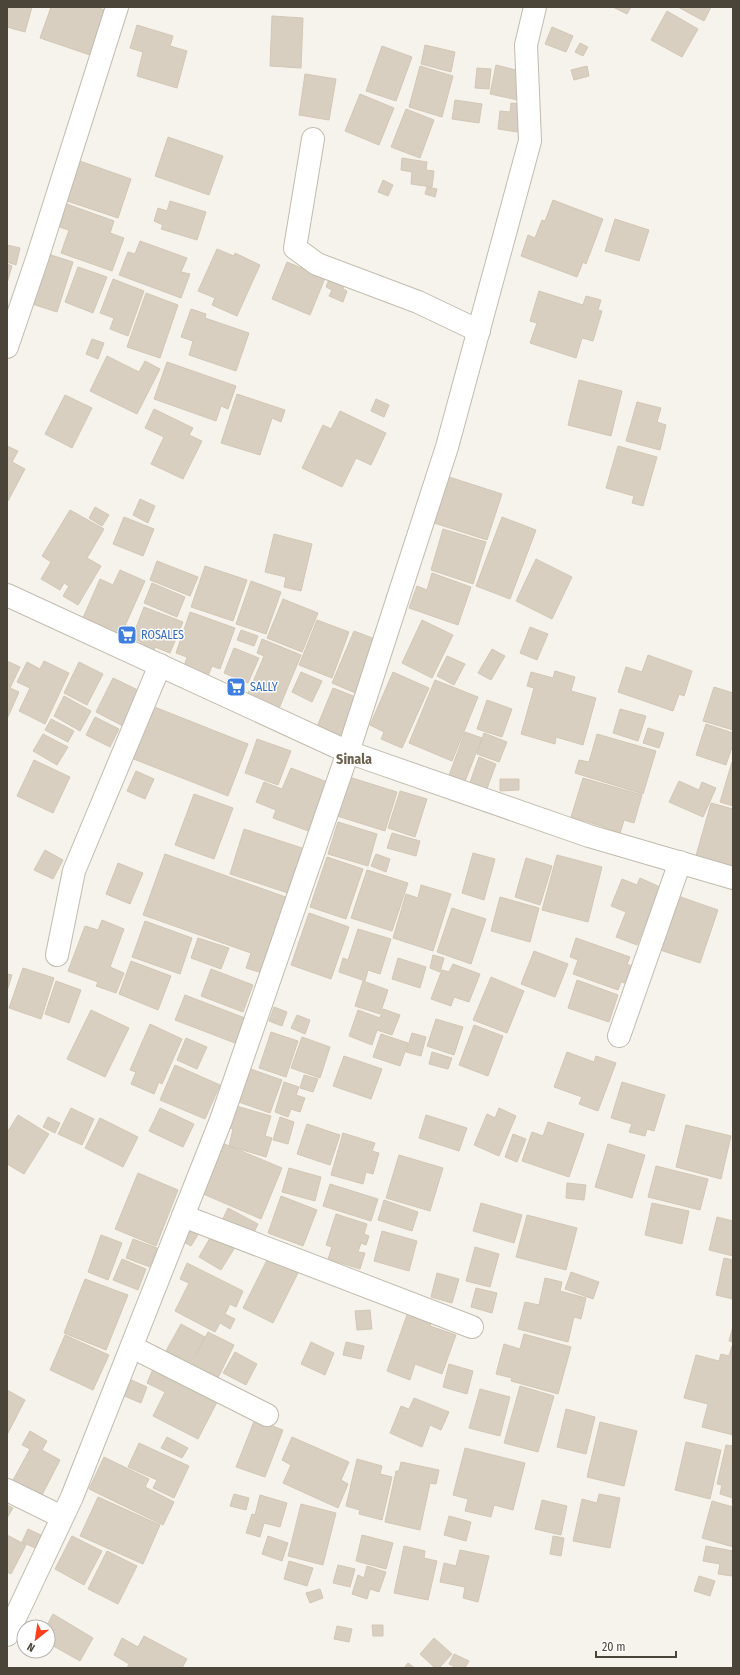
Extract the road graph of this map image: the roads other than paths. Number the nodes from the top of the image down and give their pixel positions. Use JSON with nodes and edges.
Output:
{"nodes":[{"id":1,"x":117,"y":7,"type":"edge"},
{"id":2,"x":535,"y":7,"type":"edge"},
{"id":3,"x":313,"y":139,"type":"dead end"},
{"id":4,"x":479,"y":331,"type":"junction"},
{"id":5,"x":7,"y":347,"type":"edge"},
{"id":6,"x":7,"y":595,"type":"edge"},
{"id":7,"x":160,"y":665,"type":"junction"},
{"id":8,"x":348,"y":752,"type":"junction"},
{"id":9,"x":680,"y":862,"type":"junction"},
{"id":10,"x":733,"y":878,"type":"edge"},
{"id":11,"x":57,"y":955,"type":"dead end"},
{"id":12,"x":619,"y":1036,"type":"dead end"},
{"id":13,"x":183,"y":1216,"type":"junction"},
{"id":14,"x":472,"y":1327,"type":"dead end"},
{"id":15,"x":132,"y":1347,"type":"junction"},
{"id":16,"x":267,"y":1415,"type":"dead end"},
{"id":17,"x":7,"y":1490,"type":"edge"},
{"id":18,"x":62,"y":1517,"type":"junction"},
{"id":19,"x":7,"y":1635,"type":"edge"}],
"edges":[{"from":1,"to":5,"type":"street"},
{"from":2,"to":4,"type":"street"},
{"from":3,"to":4,"type":"street"},
{"from":4,"to":8,"type":"street"},
{"from":6,"to":7,"type":"street"},
{"from":7,"to":8,"type":"street"},
{"from":7,"to":11,"type":"street"},
{"from":8,"to":9,"type":"street"},
{"from":8,"to":13,"type":"street"},
{"from":9,"to":10,"type":"street"},
{"from":9,"to":12,"type":"street"},
{"from":13,"to":14,"type":"street"},
{"from":13,"to":15,"type":"street"},
{"from":15,"to":16,"type":"street"},
{"from":15,"to":18,"type":"street"},
{"from":17,"to":18,"type":"street"},
{"from":18,"to":19,"type":"street"}]}
